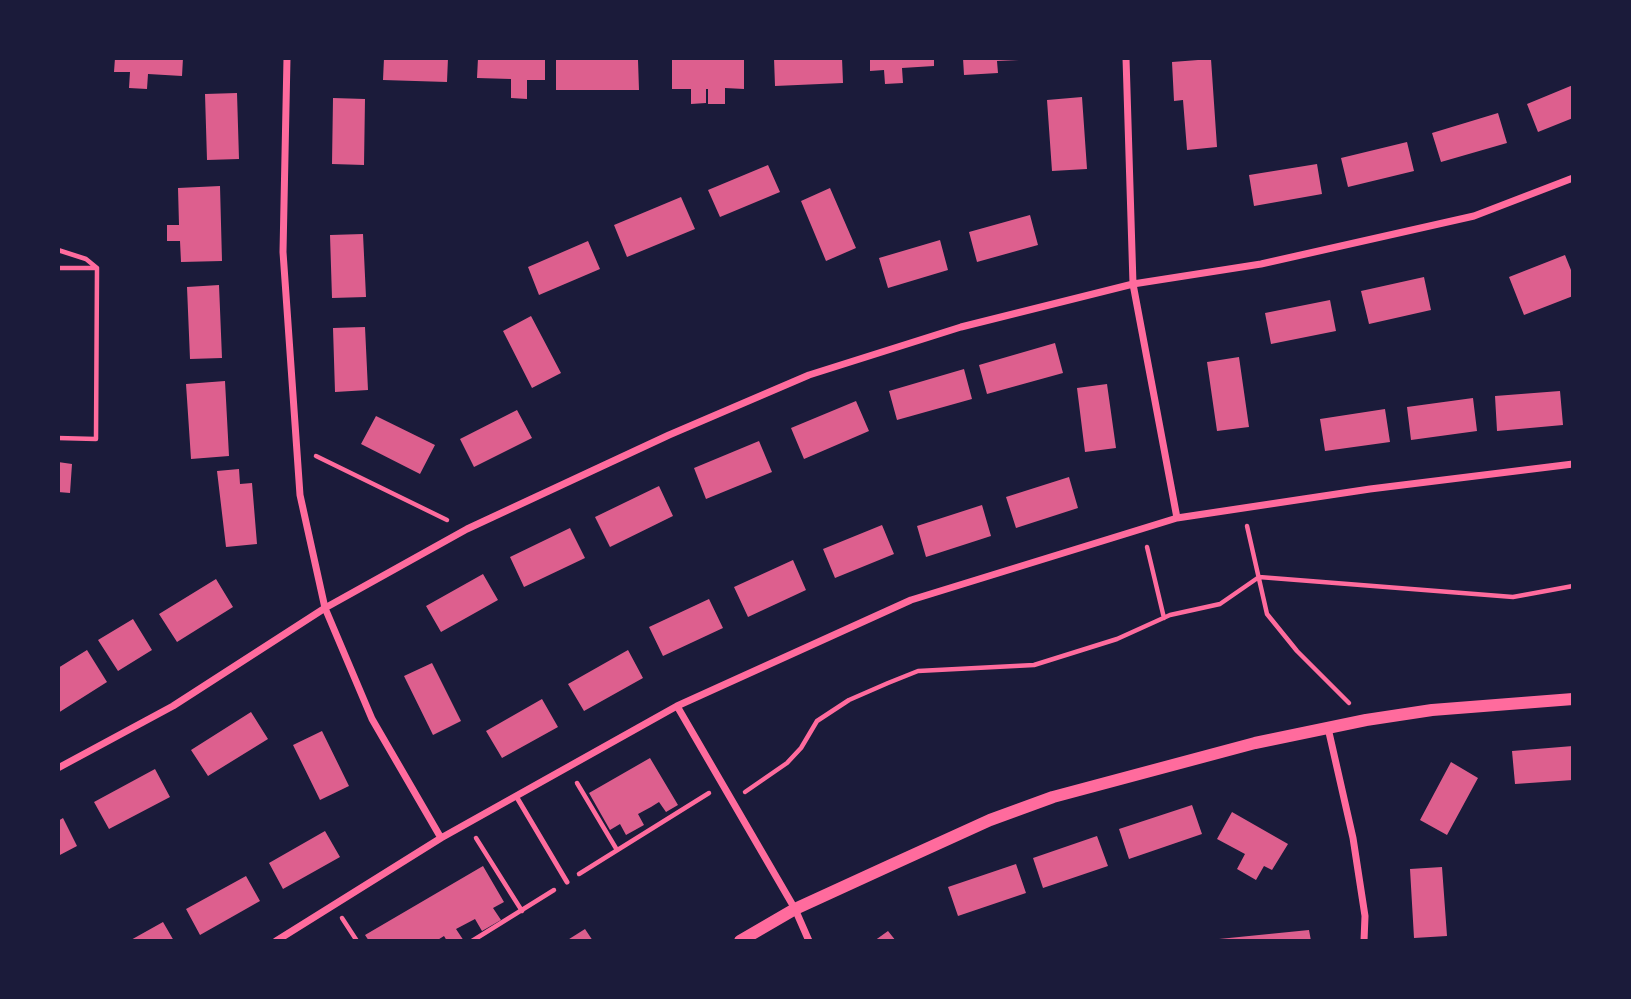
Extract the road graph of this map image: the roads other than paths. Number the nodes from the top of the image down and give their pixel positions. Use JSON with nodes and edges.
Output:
{"nodes":[{"id":1,"x":287,"y":58,"type":"edge"},
{"id":2,"x":1126,"y":58,"type":"edge"},
{"id":3,"x":1573,"y":178,"type":"edge"},
{"id":4,"x":1133,"y":284,"type":"junction"},
{"id":5,"x":1573,"y":464,"type":"edge"},
{"id":6,"x":1177,"y":518,"type":"junction"},
{"id":7,"x":325,"y":608,"type":"junction"},
{"id":8,"x":1573,"y":699,"type":"edge"},
{"id":9,"x":677,"y":706,"type":"junction"},
{"id":10,"x":1327,"y":727,"type":"junction"},
{"id":11,"x":58,"y":768,"type":"edge"},
{"id":12,"x":516,"y":796,"type":"junction"},
{"id":13,"x":441,"y":838,"type":"junction"},
{"id":14,"x":567,"y":882,"type":"road end"},
{"id":15,"x":795,"y":909,"type":"junction"},
{"id":16,"x":291,"y":938,"type":"edge"},
{"id":17,"x":275,"y":941,"type":"edge"},
{"id":18,"x":740,"y":941,"type":"edge"},
{"id":19,"x":809,"y":941,"type":"edge"},
{"id":20,"x":1364,"y":941,"type":"edge"}],
"edges":[{"from":1,"to":7,"type":"street"},
{"from":2,"to":4,"type":"street"},
{"from":3,"to":4,"type":"street"},
{"from":4,"to":6,"type":"street"},
{"from":4,"to":7,"type":"street"},
{"from":5,"to":6,"type":"street"},
{"from":6,"to":9,"type":"street"},
{"from":7,"to":11,"type":"street"},
{"from":7,"to":13,"type":"street"},
{"from":8,"to":10,"type":"street"},
{"from":9,"to":12,"type":"street"},
{"from":9,"to":15,"type":"street"},
{"from":10,"to":15,"type":"street"},
{"from":10,"to":20,"type":"street"},
{"from":12,"to":13,"type":"street"},
{"from":12,"to":14,"type":"lane"},
{"from":13,"to":16,"type":"street"},
{"from":15,"to":18,"type":"street"},
{"from":15,"to":19,"type":"street"},
{"from":16,"to":17,"type":"street"}]}
